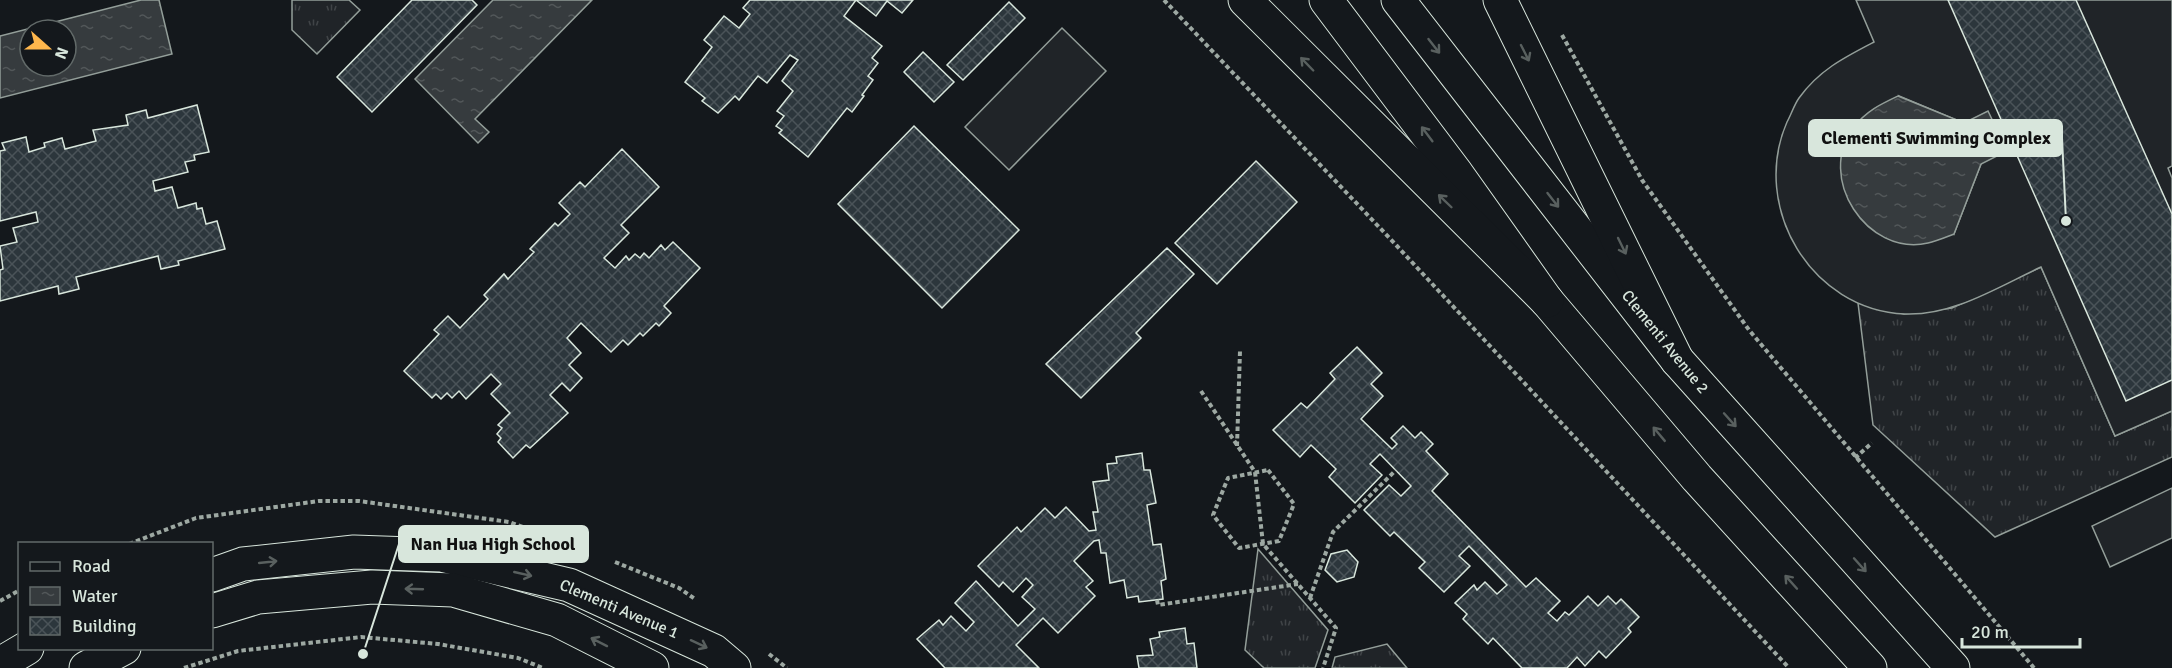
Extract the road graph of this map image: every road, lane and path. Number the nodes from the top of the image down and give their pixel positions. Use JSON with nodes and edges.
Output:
{"nodes":[{"id":1,"x":1164,"y":0,"type":"edge"},
{"id":2,"x":1245,"y":0,"type":"edge"},
{"id":3,"x":1326,"y":0,"type":"edge"},
{"id":4,"x":1398,"y":0,"type":"edge"},
{"id":5,"x":1500,"y":0,"type":"edge"},
{"id":6,"x":1559,"y":30,"type":"dead end"},
{"id":7,"x":1547,"y":301,"type":"junction"},
{"id":8,"x":1240,"y":351,"type":"dead end"},
{"id":9,"x":1677,"y":360,"type":"junction"},
{"id":10,"x":1201,"y":391,"type":"dead end"},
{"id":11,"x":1872,"y":443,"type":"dead end"},
{"id":12,"x":1237,"y":446,"type":"junction"},
{"id":13,"x":1855,"y":458,"type":"junction"},
{"id":14,"x":1396,"y":470,"type":"dead end"},
{"id":15,"x":1255,"y":472,"type":"junction"},
{"id":16,"x":1263,"y":544,"type":"junction"},
{"id":17,"x":213,"y":574,"type":"edge"},
{"id":18,"x":1298,"y":584,"type":"junction"},
{"id":19,"x":18,"y":591,"type":"edge"},
{"id":20,"x":1310,"y":598,"type":"junction"},
{"id":21,"x":1157,"y":600,"type":"dead end"},
{"id":22,"x":0,"y":601,"type":"edge"},
{"id":23,"x":213,"y":611,"type":"edge"},
{"id":24,"x":24,"y":650,"type":"edge"},
{"id":25,"x":120,"y":650,"type":"edge"},
{"id":26,"x":0,"y":664,"type":"edge"},
{"id":27,"x":86,"y":668,"type":"edge"},
{"id":28,"x":184,"y":668,"type":"edge"},
{"id":29,"x":543,"y":668,"type":"edge"},
{"id":30,"x":652,"y":668,"type":"edge"},
{"id":31,"x":734,"y":668,"type":"edge"},
{"id":32,"x":1323,"y":668,"type":"edge"},
{"id":33,"x":1790,"y":668,"type":"edge"},
{"id":34,"x":1870,"y":668,"type":"edge"},
{"id":35,"x":1953,"y":668,"type":"edge"},
{"id":36,"x":2034,"y":668,"type":"edge"}],
"edges":[{"from":1,"to":33,"type":"path"},
{"from":7,"to":2,"type":"main road","one_way":true},
{"from":7,"to":3,"type":"main road","one_way":true},
{"from":4,"to":9,"type":"main road","name":"Clementi Avenue 2","one_way":true},
{"from":5,"to":9,"type":"main road","one_way":true},
{"from":6,"to":13,"type":"path"},
{"from":34,"to":7,"type":"main road","one_way":true},
{"from":8,"to":12,"type":"path"},
{"from":9,"to":35,"type":"main road","name":"Clementi Avenue 2","one_way":true},
{"from":10,"to":12,"type":"path"},
{"from":11,"to":13,"type":"path"},
{"from":12,"to":15,"type":"path"},
{"from":13,"to":36,"type":"path"},
{"from":14,"to":20,"type":"path"},
{"from":15,"to":16,"type":"path"},
{"from":15,"to":16,"type":"path"},
{"from":15,"to":16,"type":"path"},
{"from":16,"to":18,"type":"path"},
{"from":17,"to":31,"type":"main road","name":"Clementi Avenue 1","one_way":true},
{"from":18,"to":20,"type":"path"},
{"from":18,"to":21,"type":"path"},
{"from":19,"to":22,"type":"path"},
{"from":20,"to":32,"type":"path"},
{"from":30,"to":23,"type":"main road","one_way":true},
{"from":24,"to":26,"type":"main road"},
{"from":25,"to":27,"type":"main road"},
{"from":28,"to":29,"type":"path"}]}
